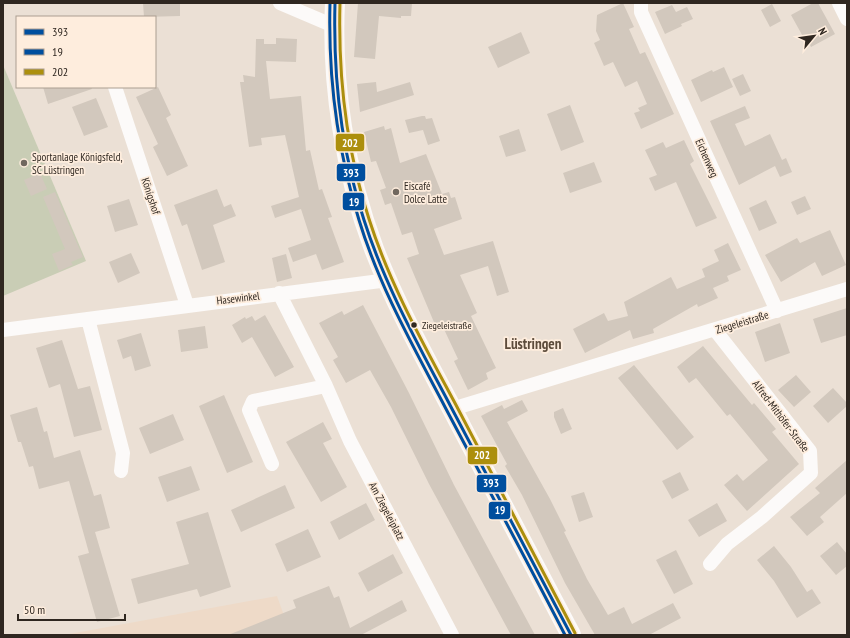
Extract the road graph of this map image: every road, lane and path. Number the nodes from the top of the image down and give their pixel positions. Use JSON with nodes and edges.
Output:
{"nodes":[{"id":1,"x":280,"y":3,"type":"edge"},
{"id":2,"x":335,"y":3,"type":"edge"},
{"id":3,"x":641,"y":3,"type":"edge"},
{"id":4,"x":839,"y":3,"type":"edge"},
{"id":5,"x":847,"y":19,"type":"edge"},
{"id":6,"x":334,"y":26,"type":"junction"},
{"id":7,"x":115,"y":88,"type":"edge"},
{"id":8,"x":388,"y":280,"type":"junction"},
{"id":9,"x":847,"y":289,"type":"edge"},
{"id":10,"x":279,"y":293,"type":"junction"},
{"id":11,"x":187,"y":305,"type":"junction"},
{"id":12,"x":777,"y":312,"type":"junction"},
{"id":13,"x":88,"y":319,"type":"junction"},
{"id":14,"x":3,"y":330,"type":"edge"},
{"id":15,"x":714,"y":330,"type":"junction"},
{"id":16,"x":326,"y":386,"type":"junction"},
{"id":17,"x":452,"y":409,"type":"junction"},
{"id":18,"x":272,"y":464,"type":"dead end"},
{"id":19,"x":121,"y":471,"type":"dead end"},
{"id":20,"x":710,"y":564,"type":"dead end"},
{"id":21,"x":452,"y":635,"type":"edge"},
{"id":22,"x":571,"y":635,"type":"edge"}],
"edges":[{"from":1,"to":6,"type":"street"},
{"from":2,"to":6,"type":"main road"},
{"from":3,"to":12,"type":"street","name":"Eichenweg"},
{"from":4,"to":5,"type":"street"},
{"from":6,"to":8,"type":"main road"},
{"from":7,"to":11,"type":"street","name":"Königshof"},
{"from":8,"to":10,"type":"street","name":"Hasewinkel"},
{"from":8,"to":17,"type":"main road"},
{"from":9,"to":12,"type":"street","name":"Ziegeleistraße"},
{"from":10,"to":11,"type":"street","name":"Hasewinkel"},
{"from":10,"to":16,"type":"street","name":"Am Ziegeleiplatz"},
{"from":11,"to":13,"type":"street","name":"Hasewinkel"},
{"from":12,"to":15,"type":"street","name":"Ziegeleistraße"},
{"from":13,"to":14,"type":"street","name":"Hasewinkel"},
{"from":13,"to":19,"type":"street"},
{"from":15,"to":17,"type":"street","name":"Ziegeleistraße"},
{"from":15,"to":20,"type":"street","name":"Alfred-Mithöfer-Straße"},
{"from":16,"to":18,"type":"street"},
{"from":16,"to":21,"type":"street","name":"Am Ziegeleiplatz"},
{"from":17,"to":22,"type":"main road"}]}
